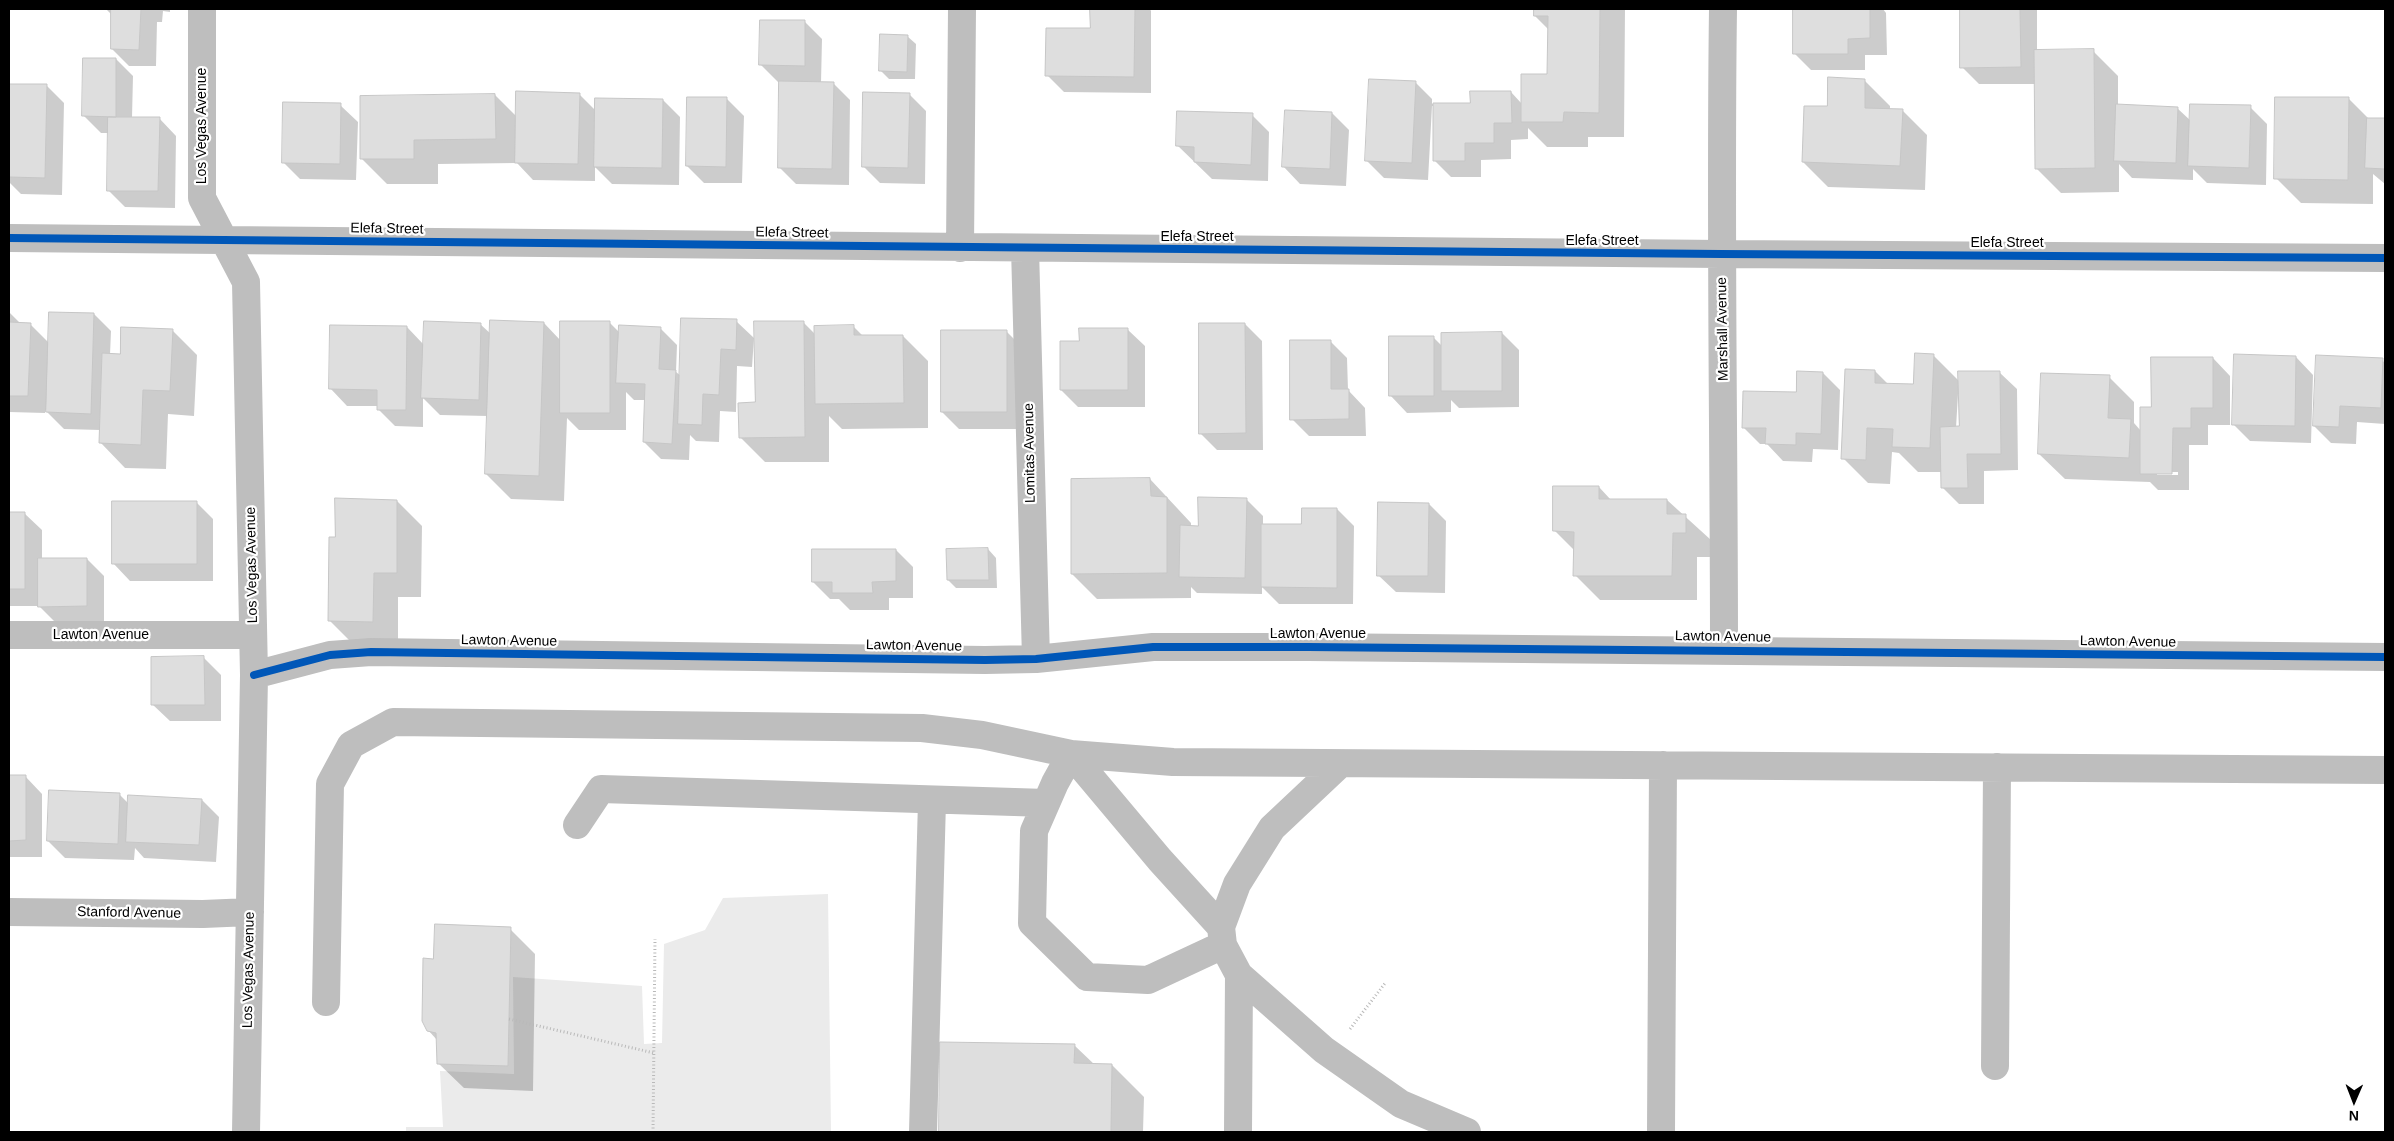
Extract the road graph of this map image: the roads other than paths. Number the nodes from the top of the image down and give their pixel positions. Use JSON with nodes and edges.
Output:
{"nodes":[{"id":1,"x":202,"y":9,"type":"edge"},
{"id":2,"x":962,"y":9,"type":"edge"},
{"id":3,"x":1723,"y":9,"type":"edge"},
{"id":4,"x":9,"y":238,"type":"edge"},
{"id":5,"x":222,"y":240,"type":"junction"},
{"id":6,"x":960,"y":248,"type":"junction"},
{"id":7,"x":1025,"y":248,"type":"junction"},
{"id":8,"x":1721,"y":254,"type":"junction"},
{"id":9,"x":2385,"y":258,"type":"edge"},
{"id":10,"x":9,"y":635,"type":"edge"},
{"id":11,"x":253,"y":635,"type":"junction"},
{"id":12,"x":1724,"y":650,"type":"junction"},
{"id":13,"x":2385,"y":657,"type":"edge"},
{"id":14,"x":1036,"y":659,"type":"junction"},
{"id":15,"x":254,"y":675,"type":"junction"},
{"id":16,"x":1071,"y":754,"type":"junction"},
{"id":17,"x":1340,"y":764,"type":"junction"},
{"id":18,"x":1663,"y":765,"type":"junction"},
{"id":19,"x":1997,"y":767,"type":"junction"},
{"id":20,"x":2385,"y":770,"type":"edge"},
{"id":21,"x":932,"y":801,"type":"junction"},
{"id":22,"x":1046,"y":803,"type":"junction"},
{"id":23,"x":577,"y":825,"type":"dead end"},
{"id":24,"x":9,"y":912,"type":"edge"},
{"id":25,"x":250,"y":912,"type":"junction"},
{"id":26,"x":1222,"y":936,"type":"junction"},
{"id":27,"x":1239,"y":974,"type":"junction"},
{"id":28,"x":326,"y":1002,"type":"dead end"},
{"id":29,"x":1995,"y":1066,"type":"dead end"},
{"id":30,"x":246,"y":1132,"type":"edge"},
{"id":31,"x":923,"y":1132,"type":"edge"},
{"id":32,"x":1238,"y":1132,"type":"edge"},
{"id":33,"x":1467,"y":1132,"type":"edge"},
{"id":34,"x":1661,"y":1132,"type":"edge"}],
"edges":[{"from":1,"to":5,"type":"street","name":"Los Vegas Avenue"},
{"from":2,"to":6,"type":"street"},
{"from":3,"to":8,"type":"street","name":"Marshall Avenue"},
{"from":4,"to":5,"type":"street","name":"Elefa Street"},
{"from":5,"to":6,"type":"street","name":"Elefa Street"},
{"from":5,"to":11,"type":"street","name":"Los Vegas Avenue"},
{"from":6,"to":7,"type":"street","name":"Elefa Street"},
{"from":7,"to":8,"type":"street","name":"Elefa Street"},
{"from":7,"to":14,"type":"street","name":"Lomitas Avenue"},
{"from":8,"to":9,"type":"street","name":"Elefa Street"},
{"from":8,"to":12,"type":"street","name":"Marshall Avenue"},
{"from":10,"to":11,"type":"street","name":"Lawton Avenue"},
{"from":11,"to":15,"type":"street","name":"Los Vegas Avenue"},
{"from":12,"to":13,"type":"street","name":"Lawton Avenue"},
{"from":12,"to":14,"type":"street","name":"Lawton Avenue"},
{"from":14,"to":15,"type":"street","name":"Lawton Avenue"},
{"from":15,"to":25,"type":"street","name":"Los Vegas Avenue"},
{"from":16,"to":17,"type":"street"},
{"from":16,"to":22,"type":"street"},
{"from":16,"to":26,"type":"street"},
{"from":16,"to":28,"type":"street"},
{"from":17,"to":18,"type":"street"},
{"from":17,"to":26,"type":"street"},
{"from":18,"to":19,"type":"street"},
{"from":18,"to":34,"type":"street"},
{"from":19,"to":20,"type":"street"},
{"from":19,"to":29,"type":"street"},
{"from":21,"to":22,"type":"street"},
{"from":21,"to":23,"type":"street"},
{"from":21,"to":31,"type":"street"},
{"from":22,"to":26,"type":"street"},
{"from":24,"to":25,"type":"street","name":"Stanford Avenue"},
{"from":25,"to":30,"type":"street","name":"Los Vegas Avenue"},
{"from":26,"to":27,"type":"street"},
{"from":27,"to":32,"type":"street"},
{"from":27,"to":33,"type":"street"}]}
